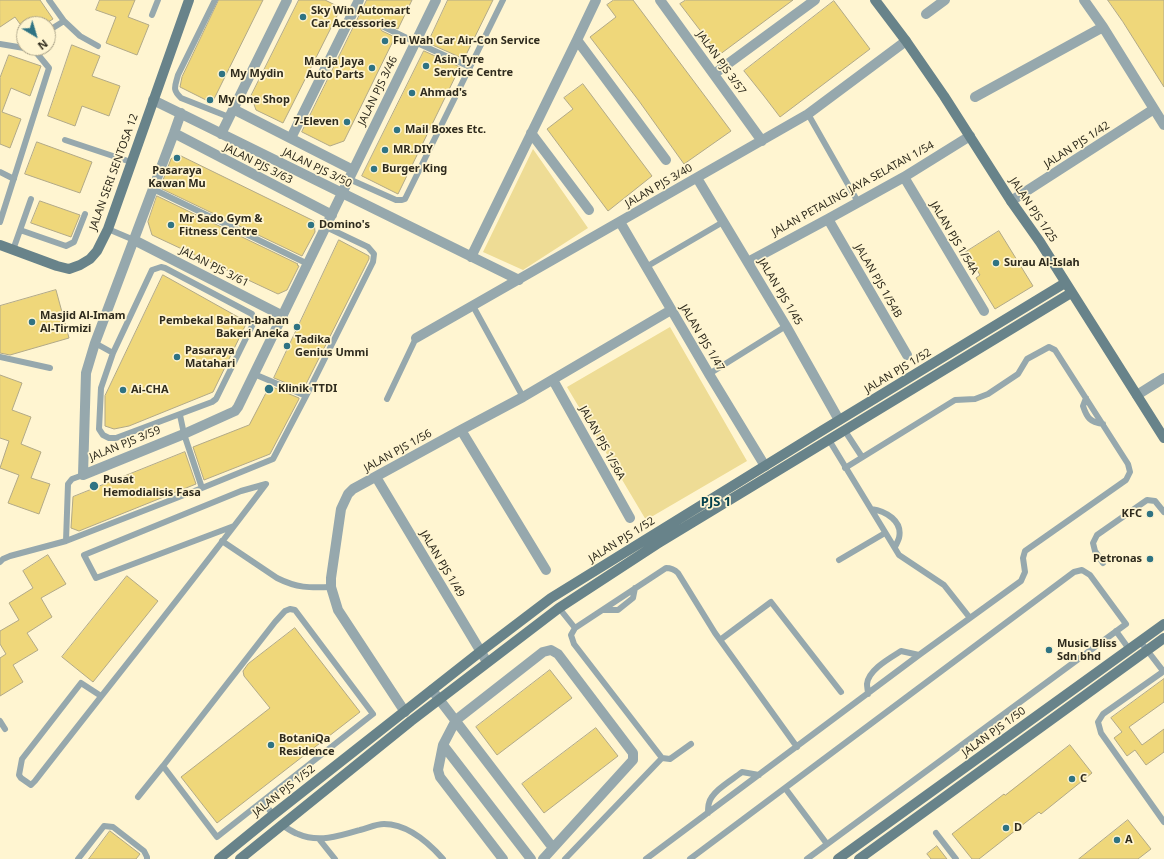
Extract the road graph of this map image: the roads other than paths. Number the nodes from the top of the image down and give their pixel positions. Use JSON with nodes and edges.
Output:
{"nodes":[{"id":1,"x":49,"y":0,"type":"edge"},
{"id":2,"x":158,"y":0,"type":"edge"},
{"id":3,"x":189,"y":0,"type":"edge"},
{"id":4,"x":215,"y":0,"type":"edge"},
{"id":5,"x":287,"y":0,"type":"edge"},
{"id":6,"x":358,"y":0,"type":"edge"},
{"id":7,"x":436,"y":0,"type":"edge"},
{"id":8,"x":503,"y":0,"type":"edge"},
{"id":9,"x":596,"y":0,"type":"edge"},
{"id":10,"x":815,"y":0,"type":"edge"},
{"id":11,"x":875,"y":0,"type":"edge"},
{"id":12,"x":945,"y":0,"type":"edge"},
{"id":13,"x":1084,"y":0,"type":"edge"},
{"id":14,"x":664,"y":1,"type":"edge"},
{"id":15,"x":926,"y":14,"type":"dead end"},
{"id":16,"x":152,"y":15,"type":"dead end"},
{"id":17,"x":64,"y":21,"type":"junction"},
{"id":18,"x":56,"y":26,"type":"edge"},
{"id":19,"x":384,"y":26,"type":"dead end"},
{"id":20,"x":1103,"y":27,"type":"junction"},
{"id":21,"x":577,"y":40,"type":"junction"},
{"id":22,"x":906,"y":41,"type":"junction"},
{"id":23,"x":416,"y":42,"type":"junction"},
{"id":24,"x":0,"y":44,"type":"edge"},
{"id":25,"x":16,"y":46,"type":"edge"},
{"id":26,"x":98,"y":46,"type":"dead end"},
{"id":27,"x":39,"y":56,"type":"edge"},
{"id":28,"x":470,"y":67,"type":"junction"},
{"id":29,"x":714,"y":74,"type":"junction"},
{"id":30,"x":975,"y":97,"type":"dead end"},
{"id":31,"x":153,"y":100,"type":"junction"},
{"id":32,"x":1154,"y":109,"type":"junction"},
{"id":33,"x":231,"y":113,"type":"junction"},
{"id":34,"x":180,"y":114,"type":"junction"},
{"id":35,"x":808,"y":114,"type":"junction"},
{"id":36,"x":1164,"y":125,"type":"edge"},
{"id":37,"x":174,"y":133,"type":"junction"},
{"id":38,"x":531,"y":133,"type":"junction"},
{"id":39,"x":221,"y":134,"type":"junction"},
{"id":40,"x":970,"y":136,"type":"junction"},
{"id":41,"x":291,"y":138,"type":"junction"},
{"id":42,"x":65,"y":140,"type":"dead end"},
{"id":43,"x":762,"y":141,"type":"junction"},
{"id":44,"x":666,"y":160,"type":"dead end"},
{"id":45,"x":131,"y":162,"type":"junction"},
{"id":46,"x":0,"y":172,"type":"edge"},
{"id":47,"x":351,"y":174,"type":"junction"},
{"id":48,"x":904,"y":177,"type":"junction"},
{"id":49,"x":697,"y":178,"type":"junction"},
{"id":50,"x":14,"y":179,"type":"junction"},
{"id":51,"x":153,"y":189,"type":"junction"},
{"id":52,"x":342,"y":193,"type":"junction"},
{"id":53,"x":31,"y":199,"type":"dead end"},
{"id":54,"x":1012,"y":201,"type":"junction"},
{"id":55,"x":858,"y":202,"type":"junction"},
{"id":56,"x":588,"y":210,"type":"dead end"},
{"id":57,"x":85,"y":214,"type":"dead end"},
{"id":58,"x":332,"y":215,"type":"junction"},
{"id":59,"x":828,"y":219,"type":"junction"},
{"id":60,"x":0,"y":222,"type":"edge"},
{"id":61,"x":620,"y":222,"type":"junction"},
{"id":62,"x":723,"y":222,"type":"junction"},
{"id":63,"x":326,"y":227,"type":"junction"},
{"id":64,"x":108,"y":229,"type":"junction"},
{"id":65,"x":20,"y":230,"type":"junction"},
{"id":66,"x":134,"y":240,"type":"junction"},
{"id":67,"x":0,"y":245,"type":"edge"},
{"id":68,"x":13,"y":250,"type":"junction"},
{"id":69,"x":471,"y":257,"type":"junction"},
{"id":70,"x":748,"y":262,"type":"junction"},
{"id":71,"x":308,"y":264,"type":"junction"},
{"id":72,"x":646,"y":267,"type":"junction"},
{"id":73,"x":202,"y":274,"type":"junction"},
{"id":74,"x":519,"y":280,"type":"junction"},
{"id":75,"x":1066,"y":283,"type":"junction"},
{"id":76,"x":197,"y":284,"type":"junction"},
{"id":77,"x":1071,"y":293,"type":"junction"},
{"id":78,"x":473,"y":306,"type":"junction"},
{"id":79,"x":671,"y":310,"type":"junction"},
{"id":80,"x":984,"y":311,"type":"dead end"},
{"id":81,"x":283,"y":316,"type":"junction"},
{"id":82,"x":786,"y":326,"type":"junction"},
{"id":83,"x":416,"y":338,"type":"joint"},
{"id":84,"x":95,"y":344,"type":"junction"},
{"id":85,"x":113,"y":353,"type":"junction"},
{"id":86,"x":907,"y":355,"type":"dead end"},
{"id":87,"x":0,"y":357,"type":"edge"},
{"id":88,"x":50,"y":368,"type":"dead end"},
{"id":89,"x":254,"y":374,"type":"junction"},
{"id":90,"x":709,"y":374,"type":"junction"},
{"id":91,"x":1164,"y":378,"type":"edge"},
{"id":92,"x":553,"y":380,"type":"junction"},
{"id":93,"x":1137,"y":395,"type":"junction"},
{"id":94,"x":306,"y":396,"type":"junction"},
{"id":95,"x":523,"y":397,"type":"junction"},
{"id":96,"x":387,"y":399,"type":"dead end"},
{"id":97,"x":180,"y":415,"type":"junction"},
{"id":98,"x":839,"y":420,"type":"junction"},
{"id":99,"x":461,"y":430,"type":"junction"},
{"id":100,"x":823,"y":430,"type":"junction"},
{"id":101,"x":845,"y":431,"type":"junction"},
{"id":102,"x":184,"y":434,"type":"junction"},
{"id":103,"x":1164,"y":438,"type":"edge"},
{"id":104,"x":829,"y":440,"type":"junction"},
{"id":105,"x":862,"y":457,"type":"junction"},
{"id":106,"x":765,"y":466,"type":"junction"},
{"id":107,"x":846,"y":468,"type":"junction"},
{"id":108,"x":82,"y":475,"type":"junction"},
{"id":109,"x":376,"y":477,"type":"junction"},
{"id":110,"x":202,"y":488,"type":"junction"},
{"id":111,"x":871,"y":509,"type":"junction"},
{"id":112,"x":1164,"y":512,"type":"edge"},
{"id":113,"x":630,"y":518,"type":"dead end"},
{"id":114,"x":234,"y":526,"type":"junction"},
{"id":115,"x":885,"y":533,"type":"junction"},
{"id":116,"x":66,"y":541,"type":"junction"},
{"id":117,"x":222,"y":541,"type":"junction"},
{"id":118,"x":895,"y":547,"type":"junction"},
{"id":119,"x":839,"y":560,"type":"dead end"},
{"id":120,"x":0,"y":562,"type":"edge"},
{"id":121,"x":1103,"y":563,"type":"dead end"},
{"id":122,"x":546,"y":570,"type":"dead end"},
{"id":123,"x":331,"y":587,"type":"junction"},
{"id":124,"x":551,"y":598,"type":"junction"},
{"id":125,"x":559,"y":608,"type":"junction"},
{"id":126,"x":970,"y":618,"type":"junction"},
{"id":127,"x":1164,"y":624,"type":"edge"},
{"id":128,"x":575,"y":628,"type":"junction"},
{"id":129,"x":1116,"y":631,"type":"junction"},
{"id":130,"x":1164,"y":638,"type":"edge"},
{"id":131,"x":720,"y":640,"type":"junction"},
{"id":132,"x":1140,"y":641,"type":"junction"},
{"id":133,"x":1129,"y":649,"type":"junction"},
{"id":134,"x":1147,"y":650,"type":"junction"},
{"id":135,"x":480,"y":652,"type":"junction"},
{"id":136,"x":919,"y":655,"type":"junction"},
{"id":137,"x":487,"y":662,"type":"junction"},
{"id":138,"x":1163,"y":671,"type":"edge"},
{"id":139,"x":432,"y":690,"type":"junction"},
{"id":140,"x":841,"y":692,"type":"dead end"},
{"id":141,"x":868,"y":694,"type":"junction"},
{"id":142,"x":100,"y":696,"type":"junction"},
{"id":143,"x":440,"y":699,"type":"junction"},
{"id":144,"x":405,"y":712,"type":"junction"},
{"id":145,"x":456,"y":720,"type":"junction"},
{"id":146,"x":0,"y":721,"type":"edge"},
{"id":147,"x":5,"y":729,"type":"dead end"},
{"id":148,"x":691,"y":744,"type":"dead end"},
{"id":149,"x":443,"y":745,"type":"junction"},
{"id":150,"x":797,"y":747,"type":"junction"},
{"id":151,"x":662,"y":758,"type":"junction"},
{"id":152,"x":163,"y":766,"type":"junction"},
{"id":153,"x":759,"y":776,"type":"junction"},
{"id":154,"x":785,"y":788,"type":"junction"},
{"id":155,"x":138,"y":797,"type":"dead end"},
{"id":156,"x":263,"y":801,"type":"junction"},
{"id":157,"x":708,"y":813,"type":"junction"},
{"id":158,"x":274,"y":814,"type":"junction"},
{"id":159,"x":1164,"y":822,"type":"edge"},
{"id":160,"x":282,"y":825,"type":"junction"},
{"id":161,"x":936,"y":833,"type":"dead end"},
{"id":162,"x":319,"y":839,"type":"junction"},
{"id":163,"x":827,"y":844,"type":"junction"},
{"id":164,"x":553,"y":848,"type":"junction"},
{"id":165,"x":844,"y":857,"type":"edge"},
{"id":166,"x":78,"y":859,"type":"edge"},
{"id":167,"x":147,"y":859,"type":"edge"},
{"id":168,"x":219,"y":859,"type":"edge"},
{"id":169,"x":240,"y":859,"type":"edge"},
{"id":170,"x":335,"y":859,"type":"edge"},
{"id":171,"x":443,"y":859,"type":"edge"},
{"id":172,"x":503,"y":859,"type":"edge"},
{"id":173,"x":531,"y":859,"type":"edge"},
{"id":174,"x":543,"y":859,"type":"edge"},
{"id":175,"x":566,"y":859,"type":"edge"},
{"id":176,"x":646,"y":859,"type":"edge"},
{"id":177,"x":690,"y":859,"type":"edge"},
{"id":178,"x":807,"y":859,"type":"edge"},
{"id":179,"x":859,"y":859,"type":"edge"},
{"id":180,"x":956,"y":859,"type":"edge"}],
"edges":[{"from":1,"to":17,"type":"lane"},
{"from":2,"to":16,"type":"lane"},
{"from":3,"to":31,"type":"street","name":"JALAN SERI SENTOSA 12"},
{"from":4,"to":33,"type":"lane"},
{"from":5,"to":33,"type":"street"},
{"from":6,"to":41,"type":"street"},
{"from":7,"to":23,"type":"street","name":"JALAN PJS 3/46"},
{"from":8,"to":28,"type":"lane"},
{"from":9,"to":21,"type":"street"},
{"from":10,"to":29,"type":"street"},
{"from":11,"to":22,"type":"street","name":"JALAN PJS 1/25"},
{"from":12,"to":15,"type":"street"},
{"from":13,"to":20,"type":"street"},
{"from":14,"to":29,"type":"street","name":"JALAN PJS 3/57"},
{"from":17,"to":18,"type":"lane"},
{"from":17,"to":26,"type":"lane"},
{"from":19,"to":23,"type":"lane"},
{"from":20,"to":30,"type":"street"},
{"from":20,"to":32,"type":"street"},
{"from":21,"to":38,"type":"street"},
{"from":21,"to":44,"type":"street"},
{"from":22,"to":35,"type":"street","name":"JALAN PJS 3/40"},
{"from":22,"to":40,"type":"street","name":"JALAN PJS 1/25"},
{"from":23,"to":28,"type":"lane"},
{"from":23,"to":47,"type":"street","name":"JALAN PJS 3/46"},
{"from":24,"to":25,"type":"lane"},
{"from":27,"to":50,"type":"lane"},
{"from":28,"to":47,"type":"lane"},
{"from":29,"to":43,"type":"street","name":"JALAN PJS 3/57"},
{"from":31,"to":34,"type":"street","name":"JALAN PJS 3/50"},
{"from":31,"to":45,"type":"street","name":"JALAN SERI SENTOSA 12"},
{"from":32,"to":36,"type":"street"},
{"from":32,"to":54,"type":"street","name":"JALAN PJS 1/42"},
{"from":33,"to":39,"type":"street"},
{"from":33,"to":41,"type":"street"},
{"from":34,"to":37,"type":"street","name":"JALAN PJS 3/59"},
{"from":34,"to":39,"type":"street","name":"JALAN PJS 3/50"},
{"from":35,"to":43,"type":"street","name":"JALAN PJS 3/40"},
{"from":35,"to":55,"type":"lane"},
{"from":37,"to":51,"type":"street","name":"JALAN PJS 3/59"},
{"from":37,"to":58,"type":"street","name":"JALAN PJS 3/63"},
{"from":38,"to":56,"type":"street"},
{"from":38,"to":69,"type":"street"},
{"from":39,"to":52,"type":"street","name":"JALAN PJS 3/50"},
{"from":40,"to":48,"type":"street","name":"JALAN PETALING JAYA SELATAN 1/54"},
{"from":40,"to":54,"type":"street","name":"JALAN PJS 1/25"},
{"from":41,"to":47,"type":"street"},
{"from":42,"to":45,"type":"lane"},
{"from":43,"to":49,"type":"street","name":"JALAN PJS 3/40"},
{"from":45,"to":64,"type":"street","name":"JALAN SERI SENTOSA 12"},
{"from":46,"to":50,"type":"lane"},
{"from":47,"to":52,"type":"street","name":"JALAN PJS 3/46"},
{"from":48,"to":55,"type":"street","name":"JALAN PETALING JAYA SELATAN 1/54"},
{"from":48,"to":80,"type":"street","name":"JALAN PJS 1/54A"},
{"from":49,"to":61,"type":"street","name":"JALAN PJS 3/40"},
{"from":49,"to":62,"type":"street","name":"JALAN PJS 1/45"},
{"from":50,"to":60,"type":"lane"},
{"from":51,"to":66,"type":"street","name":"JALAN PJS 3/59"},
{"from":51,"to":71,"type":"lane"},
{"from":52,"to":58,"type":"street","name":"JALAN PJS 3/59"},
{"from":52,"to":69,"type":"street","name":"JALAN PJS 3/50"},
{"from":53,"to":65,"type":"lane"},
{"from":54,"to":75,"type":"street","name":"JALAN PJS 1/25"},
{"from":55,"to":59,"type":"street","name":"JALAN PETALING JAYA SELATAN 1/54"},
{"from":57,"to":65,"type":"lane"},
{"from":58,"to":63,"type":"street","name":"JALAN PJS 3/59"},
{"from":59,"to":70,"type":"street","name":"JALAN PETALING JAYA SELATAN 1/54"},
{"from":59,"to":86,"type":"street","name":"JALAN PJS 1/54B"},
{"from":61,"to":72,"type":"street","name":"JALAN PJS 1/47"},
{"from":61,"to":74,"type":"street","name":"JALAN PJS 3/40"},
{"from":62,"to":70,"type":"street","name":"JALAN PJS 1/45"},
{"from":62,"to":72,"type":"lane"},
{"from":63,"to":71,"type":"street","name":"JALAN PJS 3/59"},
{"from":63,"to":94,"type":"lane"},
{"from":64,"to":66,"type":"lane"},
{"from":64,"to":68,"type":"street","name":"JALAN SERI SENTOSA 12"},
{"from":65,"to":68,"type":"lane"},
{"from":66,"to":73,"type":"street","name":"JALAN PJS 3/61"},
{"from":66,"to":84,"type":"street","name":"JALAN PJS 3/59"},
{"from":67,"to":68,"type":"street","name":"JALAN SERI SENTOSA 12"},
{"from":69,"to":74,"type":"street","name":"JALAN PJS 3/50"},
{"from":70,"to":82,"type":"street","name":"JALAN PJS 1/45"},
{"from":71,"to":81,"type":"street","name":"JALAN PJS 3/59"},
{"from":72,"to":79,"type":"street","name":"JALAN PJS 1/47"},
{"from":73,"to":76,"type":"lane"},
{"from":73,"to":81,"type":"street","name":"JALAN PJS 3/61"},
{"from":74,"to":78,"type":"street","name":"JALAN PJS 3/40"},
{"from":75,"to":77,"type":"street","name":"JALAN PJS 1/25"},
{"from":75,"to":98,"type":"street","name":"JALAN PJS 1/52"},
{"from":76,"to":85,"type":"lane"},
{"from":76,"to":97,"type":"lane"},
{"from":77,"to":93,"type":"street","name":"JALAN PJS 1/25"},
{"from":77,"to":101,"type":"street","name":"JALAN PJS 1/52"},
{"from":78,"to":83,"type":"street","name":"JALAN PJS 3/40"},
{"from":78,"to":95,"type":"lane"},
{"from":79,"to":90,"type":"street","name":"JALAN PJS 1/47"},
{"from":79,"to":92,"type":"street","name":"JALAN PJS 1/56"},
{"from":81,"to":89,"type":"street","name":"JALAN PJS 3/59"},
{"from":82,"to":90,"type":"lane"},
{"from":82,"to":98,"type":"street","name":"JALAN PJS 1/45"},
{"from":83,"to":96,"type":"lane"},
{"from":84,"to":85,"type":"lane"},
{"from":84,"to":108,"type":"street","name":"JALAN PJS 3/59"},
{"from":85,"to":97,"type":"lane"},
{"from":87,"to":88,"type":"lane"},
{"from":89,"to":94,"type":"lane"},
{"from":89,"to":102,"type":"street","name":"JALAN PJS 3/59"},
{"from":90,"to":106,"type":"street","name":"JALAN PJS 1/47"},
{"from":91,"to":93,"type":"street"},
{"from":92,"to":95,"type":"street","name":"JALAN PJS 1/56"},
{"from":92,"to":113,"type":"street","name":"JALAN PJS 1/56A"},
{"from":93,"to":103,"type":"street","name":"JALAN PJS 1/25"},
{"from":94,"to":110,"type":"lane"},
{"from":95,"to":99,"type":"street","name":"JALAN PJS 1/56"},
{"from":97,"to":102,"type":"lane"},
{"from":98,"to":100,"type":"street","name":"JALAN PJS 1/52"},
{"from":98,"to":101,"type":"street"},
{"from":99,"to":109,"type":"street","name":"JALAN PJS 1/56"},
{"from":99,"to":122,"type":"street"},
{"from":100,"to":104,"type":"street"},
{"from":100,"to":106,"type":"street","name":"JALAN PJS 1/52"},
{"from":101,"to":104,"type":"street","name":"JALAN PJS 1/52"},
{"from":101,"to":105,"type":"lane"},
{"from":102,"to":108,"type":"street","name":"JALAN PJS 3/59"},
{"from":102,"to":110,"type":"lane"},
{"from":104,"to":107,"type":"lane"},
{"from":104,"to":125,"type":"street","name":"JALAN PJS 1/52"},
{"from":105,"to":107,"type":"lane"},
{"from":105,"to":126,"type":"lane"},
{"from":106,"to":124,"type":"street","name":"JALAN PJS 1/52"},
{"from":107,"to":111,"type":"lane"},
{"from":108,"to":116,"type":"lane"},
{"from":109,"to":123,"type":"street","name":"JALAN PJS 1/56"},
{"from":109,"to":135,"type":"street","name":"JALAN PJS 1/49"},
{"from":110,"to":116,"type":"lane"},
{"from":111,"to":115,"type":"lane"},
{"from":111,"to":118,"type":"lane"},
{"from":112,"to":121,"type":"lane"},
{"from":114,"to":114,"type":"lane"},
{"from":114,"to":117,"type":"lane"},
{"from":115,"to":118,"type":"lane"},
{"from":115,"to":119,"type":"lane"},
{"from":116,"to":120,"type":"lane"},
{"from":117,"to":123,"type":"lane"},
{"from":117,"to":142,"type":"lane"},
{"from":118,"to":126,"type":"lane"},
{"from":123,"to":144,"type":"street","name":"JALAN PJS 1/56"},
{"from":124,"to":125,"type":"street"},
{"from":124,"to":135,"type":"street","name":"JALAN PJS 1/52"},
{"from":125,"to":128,"type":"lane"},
{"from":125,"to":137,"type":"street","name":"JALAN PJS 1/52"},
{"from":126,"to":136,"type":"lane"},
{"from":127,"to":132,"type":"street","name":"JALAN PJS 1/50"},
{"from":128,"to":131,"type":"lane"},
{"from":128,"to":151,"type":"lane"},
{"from":129,"to":133,"type":"lane"},
{"from":129,"to":154,"type":"lane"},
{"from":129,"to":163,"type":"lane"},
{"from":130,"to":134,"type":"street"},
{"from":131,"to":140,"type":"lane"},
{"from":131,"to":150,"type":"lane"},
{"from":132,"to":133,"type":"street","name":"JALAN PJS 1/50"},
{"from":132,"to":134,"type":"lane"},
{"from":133,"to":165,"type":"street","name":"JALAN PJS 1/50"},
{"from":134,"to":138,"type":"lane"},
{"from":134,"to":179,"type":"street"},
{"from":135,"to":137,"type":"street","name":"JALAN PJS 1/49"},
{"from":135,"to":139,"type":"street","name":"JALAN PJS 1/52"},
{"from":136,"to":141,"type":"lane"},
{"from":136,"to":141,"type":"lane"},
{"from":137,"to":143,"type":"street","name":"JALAN PJS 1/52"},
{"from":138,"to":159,"type":"lane"},
{"from":139,"to":143,"type":"street"},
{"from":139,"to":144,"type":"street","name":"JALAN PJS 1/52"},
{"from":141,"to":150,"type":"lane"},
{"from":142,"to":142,"type":"lane"},
{"from":143,"to":145,"type":"street"},
{"from":143,"to":160,"type":"street","name":"JALAN PJS 1/52"},
{"from":144,"to":158,"type":"street","name":"JALAN PJS 1/52"},
{"from":145,"to":149,"type":"street"},
{"from":145,"to":164,"type":"street"},
{"from":145,"to":164,"type":"street"},
{"from":146,"to":147,"type":"lane"},
{"from":148,"to":151,"type":"lane"},
{"from":149,"to":172,"type":"street"},
{"from":149,"to":173,"type":"street"},
{"from":150,"to":153,"type":"lane"},
{"from":151,"to":175,"type":"lane"},
{"from":152,"to":155,"type":"lane"},
{"from":152,"to":156,"type":"lane"},
{"from":152,"to":156,"type":"lane"},
{"from":153,"to":157,"type":"lane"},
{"from":153,"to":157,"type":"lane"},
{"from":154,"to":163,"type":"lane"},
{"from":154,"to":177,"type":"lane"},
{"from":156,"to":158,"type":"lane"},
{"from":157,"to":176,"type":"lane"},
{"from":158,"to":160,"type":"street"},
{"from":158,"to":168,"type":"street","name":"JALAN PJS 1/52"},
{"from":160,"to":162,"type":"lane"},
{"from":160,"to":169,"type":"street","name":"JALAN PJS 1/52"},
{"from":161,"to":180,"type":"lane"},
{"from":162,"to":170,"type":"lane"},
{"from":162,"to":171,"type":"lane"},
{"from":163,"to":178,"type":"lane"},
{"from":164,"to":174,"type":"street"},
{"from":166,"to":167,"type":"lane"}]}
